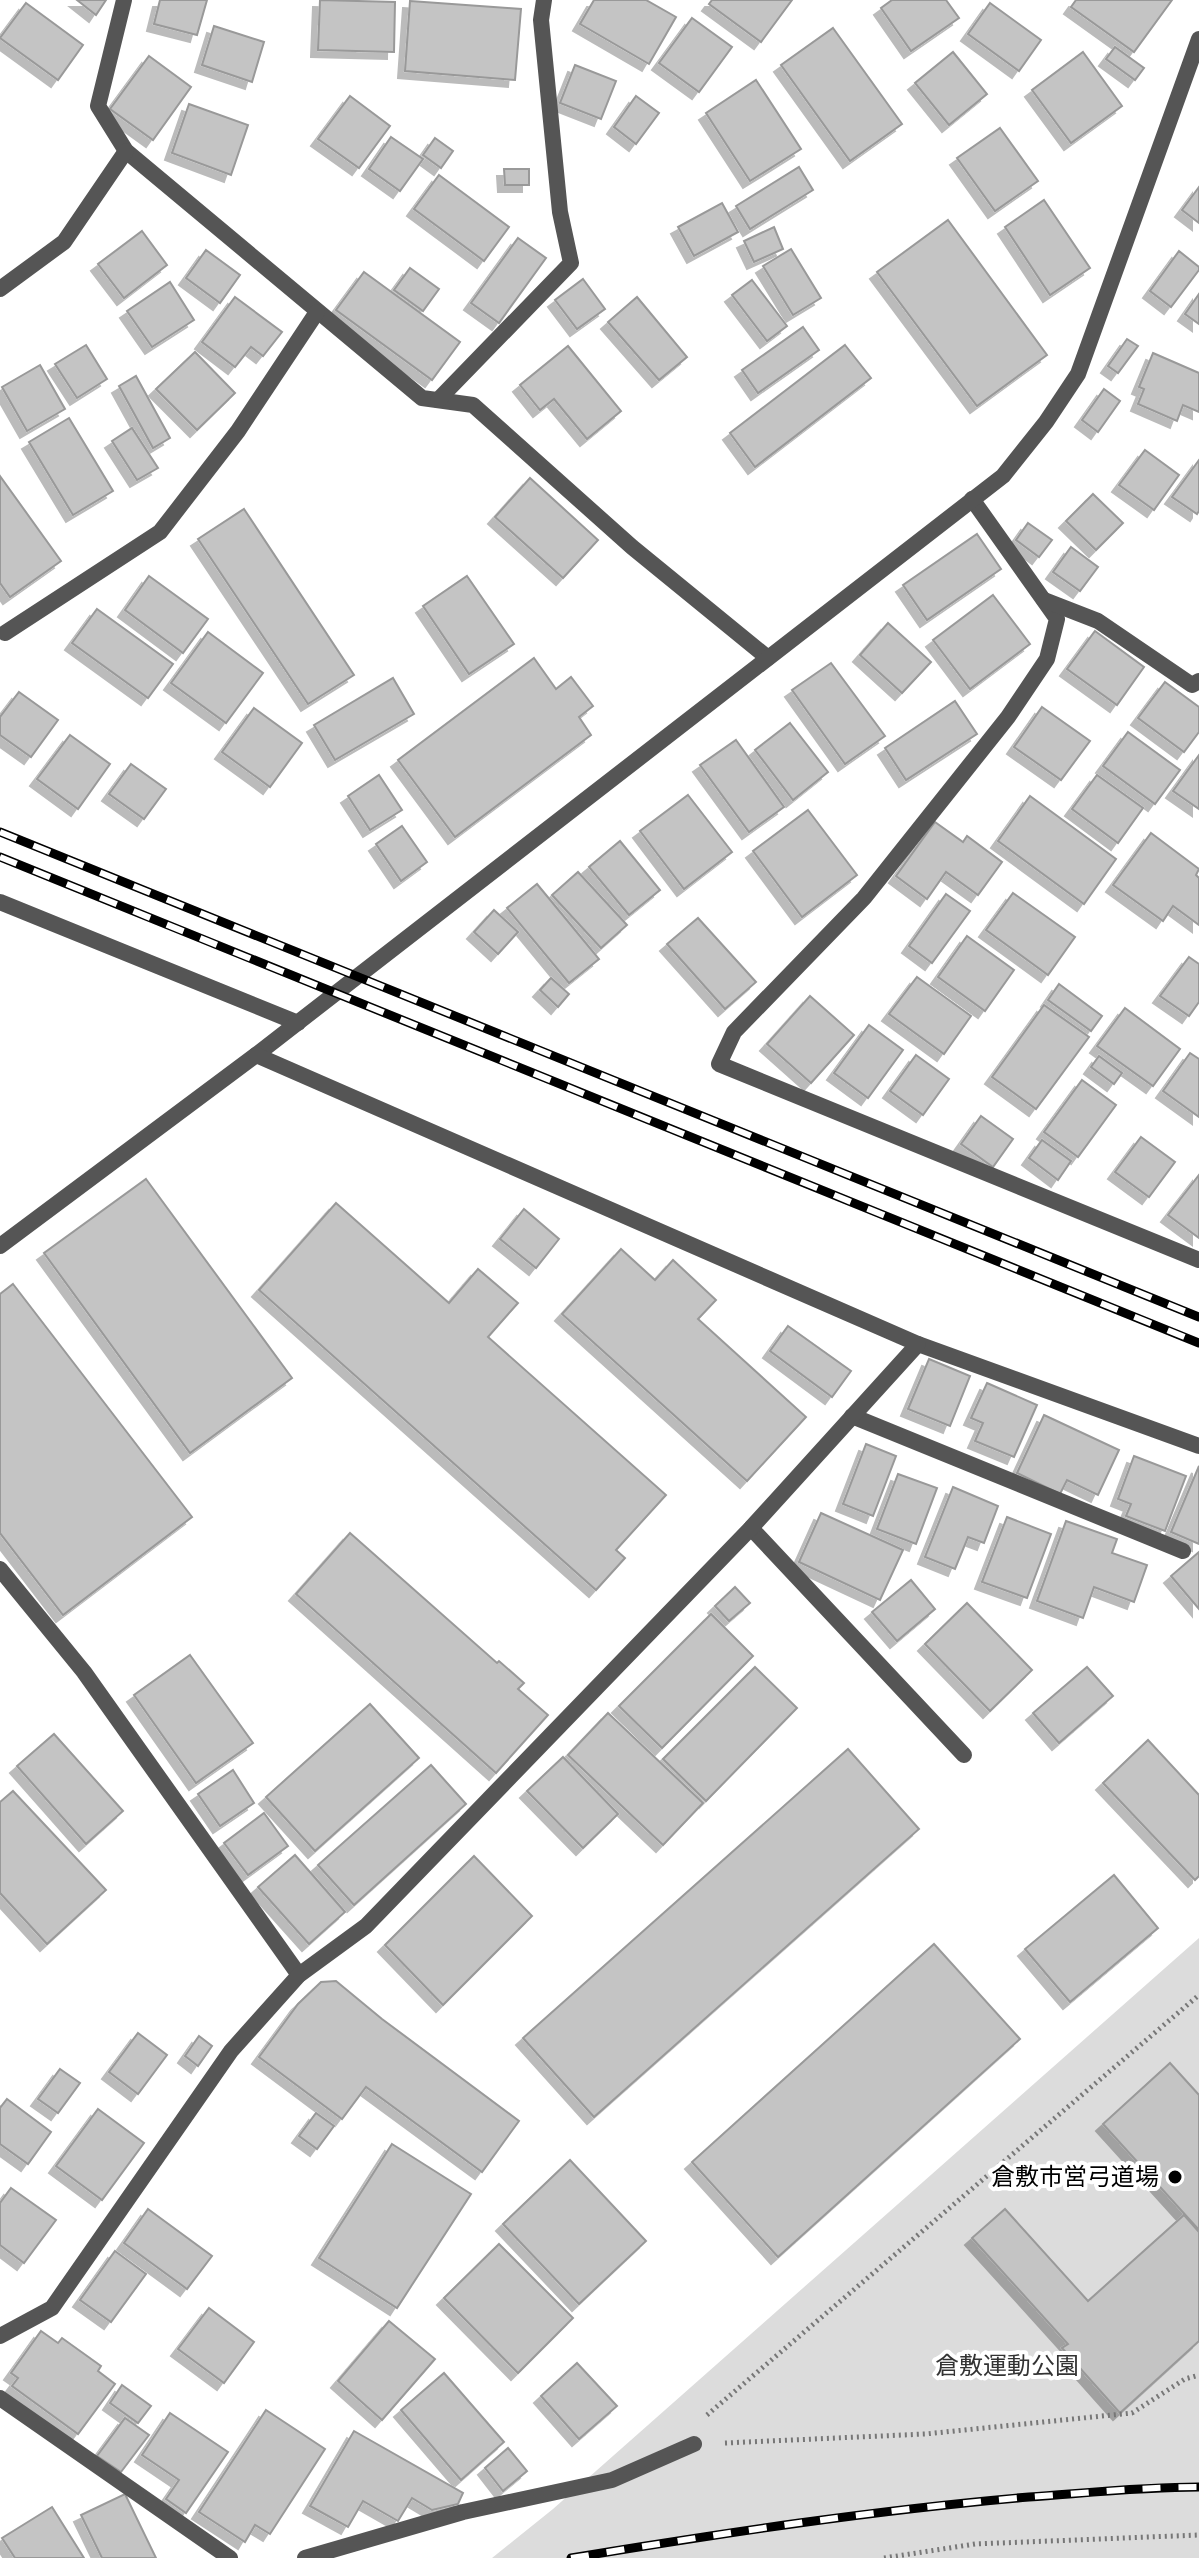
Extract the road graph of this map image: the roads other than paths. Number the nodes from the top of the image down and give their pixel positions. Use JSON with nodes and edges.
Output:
{"nodes":[{"id":1,"x":124,"y":0,"type":"edge"},
{"id":2,"x":544,"y":0,"type":"edge"},
{"id":3,"x":1199,"y":39,"type":"edge"},
{"id":4,"x":126,"y":151,"type":"junction"},
{"id":5,"x":0,"y":289,"type":"edge"},
{"id":6,"x":317,"y":312,"type":"junction"},
{"id":7,"x":438,"y":400,"type":"junction"},
{"id":8,"x":972,"y":499,"type":"junction"},
{"id":9,"x":1043,"y":599,"type":"junction"},
{"id":10,"x":5,"y":633,"type":"dead end"},
{"id":11,"x":768,"y":658,"type":"junction"},
{"id":12,"x":1199,"y":681,"type":"edge"},
{"id":13,"x":0,"y":902,"type":"edge"},
{"id":14,"x":298,"y":1023,"type":"junction"},
{"id":15,"x":256,"y":1055,"type":"junction"},
{"id":16,"x":0,"y":1246,"type":"edge"},
{"id":17,"x":1199,"y":1260,"type":"edge"},
{"id":18,"x":918,"y":1344,"type":"junction"},
{"id":19,"x":852,"y":1416,"type":"junction"},
{"id":20,"x":1199,"y":1446,"type":"edge"},
{"id":21,"x":751,"y":1528,"type":"junction"},
{"id":22,"x":1183,"y":1551,"type":"dead end"},
{"id":23,"x":0,"y":1569,"type":"edge"},
{"id":24,"x":964,"y":1755,"type":"dead end"},
{"id":25,"x":299,"y":1975,"type":"junction"},
{"id":26,"x":0,"y":2336,"type":"edge"},
{"id":27,"x":0,"y":2398,"type":"edge"},
{"id":28,"x":694,"y":2444,"type":"road end"},
{"id":29,"x":230,"y":2558,"type":"edge"},
{"id":30,"x":305,"y":2558,"type":"edge"}],
"edges":[{"from":1,"to":4,"type":"street"},
{"from":2,"to":7,"type":"street"},
{"from":3,"to":8,"type":"street"},
{"from":4,"to":5,"type":"street"},
{"from":4,"to":6,"type":"street"},
{"from":6,"to":7,"type":"street"},
{"from":6,"to":10,"type":"street"},
{"from":7,"to":11,"type":"street"},
{"from":8,"to":9,"type":"street"},
{"from":8,"to":11,"type":"street"},
{"from":9,"to":12,"type":"street"},
{"from":9,"to":17,"type":"street"},
{"from":11,"to":14,"type":"street"},
{"from":13,"to":14,"type":"street"},
{"from":14,"to":15,"type":"street"},
{"from":15,"to":16,"type":"street"},
{"from":15,"to":18,"type":"street"},
{"from":18,"to":19,"type":"street"},
{"from":18,"to":20,"type":"street"},
{"from":19,"to":21,"type":"street"},
{"from":19,"to":22,"type":"street"},
{"from":21,"to":24,"type":"street"},
{"from":21,"to":25,"type":"street"},
{"from":23,"to":25,"type":"street"},
{"from":25,"to":26,"type":"street"},
{"from":27,"to":29,"type":"street"},
{"from":28,"to":30,"type":"street"}]}
